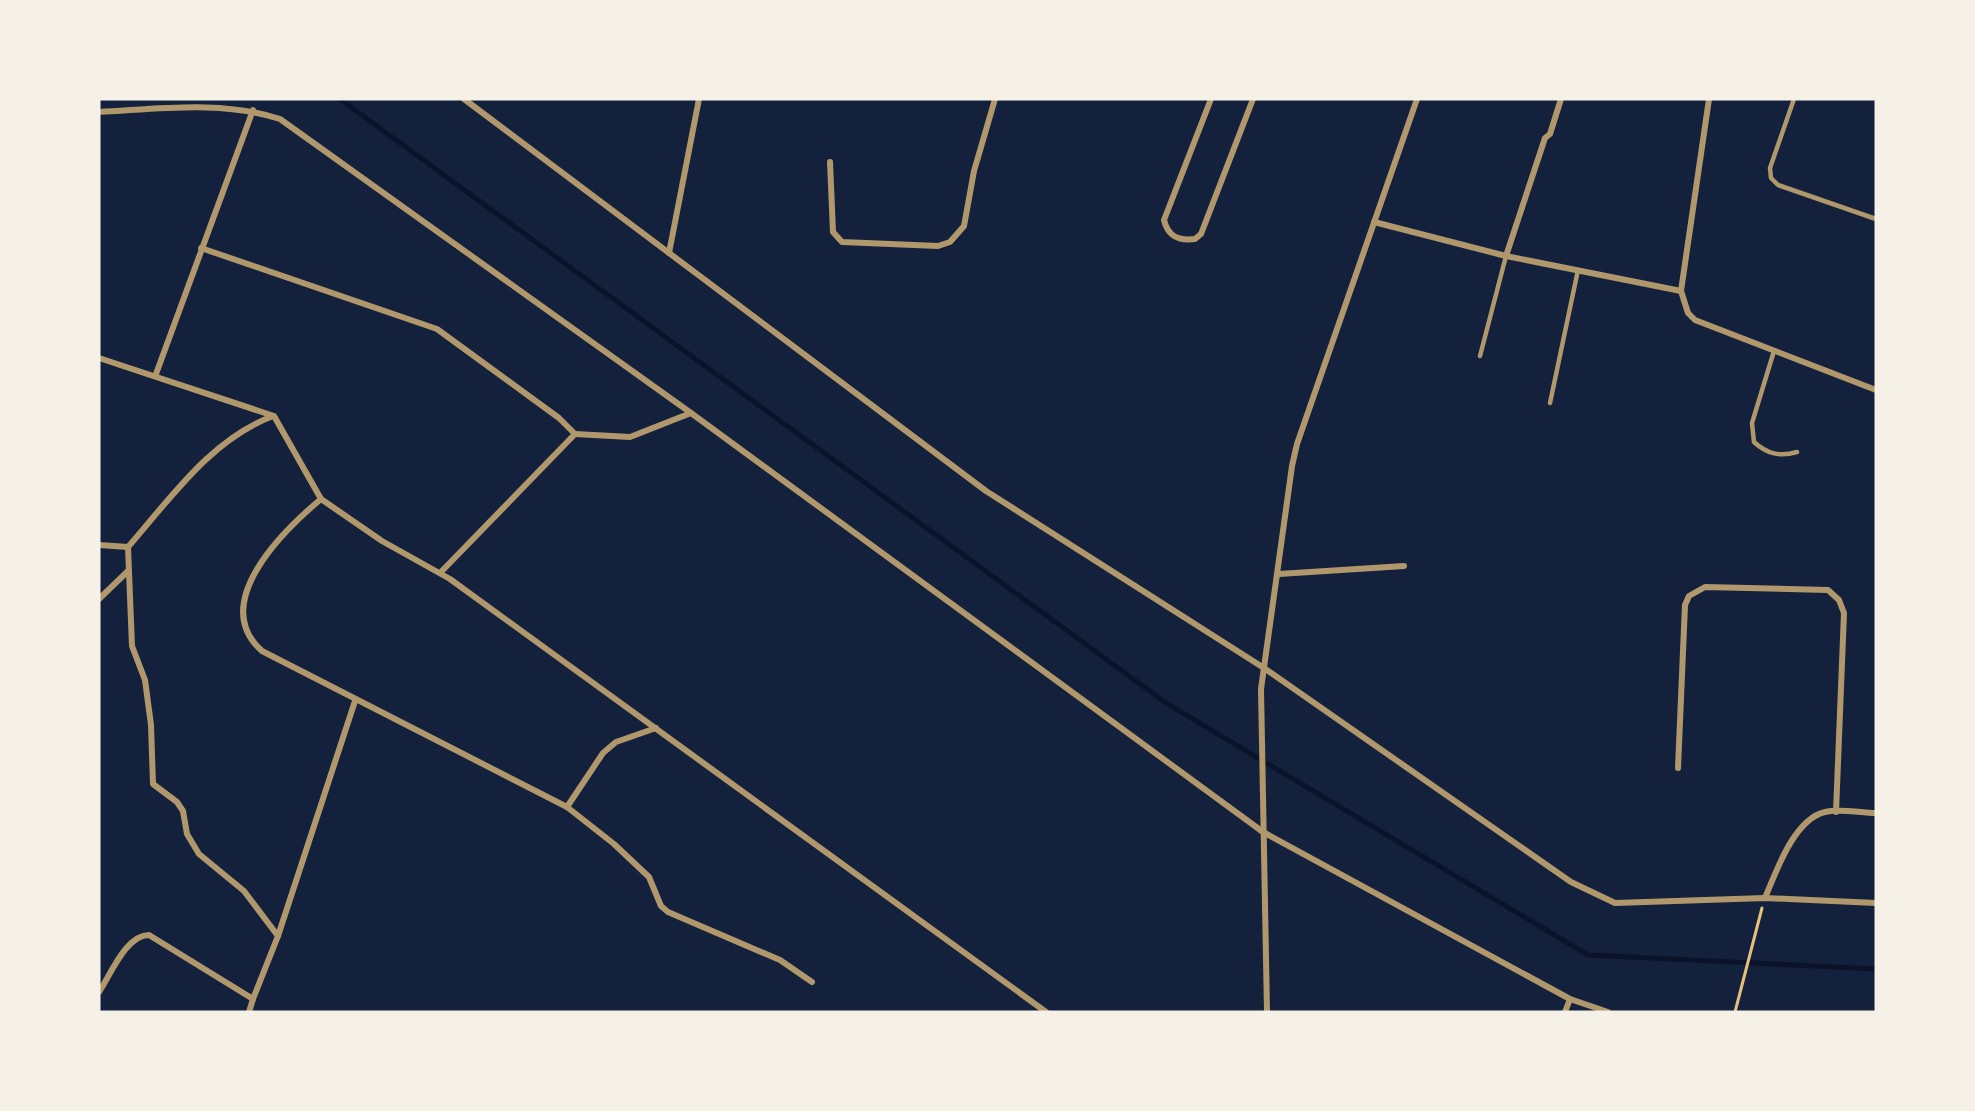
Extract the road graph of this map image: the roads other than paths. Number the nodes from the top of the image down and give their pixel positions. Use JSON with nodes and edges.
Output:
{"nodes":[{"id":1,"x":464,"y":99,"type":"edge"},
{"id":2,"x":696,"y":99,"type":"edge"},
{"id":3,"x":995,"y":99,"type":"edge"},
{"id":4,"x":1211,"y":99,"type":"edge"},
{"id":5,"x":1253,"y":99,"type":"edge"},
{"id":6,"x":1417,"y":99,"type":"edge"},
{"id":7,"x":1561,"y":99,"type":"edge"},
{"id":8,"x":1709,"y":99,"type":"edge"},
{"id":9,"x":1794,"y":99,"type":"edge"},
{"id":10,"x":254,"y":110,"type":"junction"},
{"id":11,"x":99,"y":112,"type":"edge"},
{"id":12,"x":831,"y":162,"type":"dead end"},
{"id":13,"x":1876,"y":219,"type":"edge"},
{"id":14,"x":1374,"y":222,"type":"junction"},
{"id":15,"x":201,"y":248,"type":"junction"},
{"id":16,"x":669,"y":253,"type":"junction"},
{"id":17,"x":1506,"y":256,"type":"junction"},
{"id":18,"x":1578,"y":270,"type":"junction"},
{"id":19,"x":1681,"y":291,"type":"junction"},
{"id":20,"x":1774,"y":351,"type":"junction"},
{"id":21,"x":1480,"y":356,"type":"dead end"},
{"id":22,"x":99,"y":358,"type":"edge"},
{"id":23,"x":156,"y":374,"type":"junction"},
{"id":24,"x":1876,"y":390,"type":"edge"},
{"id":25,"x":1550,"y":403,"type":"dead end"},
{"id":26,"x":691,"y":413,"type":"junction"},
{"id":27,"x":274,"y":416,"type":"junction"},
{"id":28,"x":575,"y":434,"type":"junction"},
{"id":29,"x":1797,"y":452,"type":"dead end"},
{"id":30,"x":321,"y":498,"type":"junction"},
{"id":31,"x":99,"y":545,"type":"edge"},
{"id":32,"x":128,"y":547,"type":"junction"},
{"id":33,"x":1404,"y":566,"type":"dead end"},
{"id":34,"x":128,"y":571,"type":"junction"},
{"id":35,"x":441,"y":572,"type":"junction"},
{"id":36,"x":1279,"y":574,"type":"junction"},
{"id":37,"x":99,"y":599,"type":"edge"},
{"id":38,"x":1263,"y":668,"type":"junction"},
{"id":39,"x":355,"y":700,"type":"junction"},
{"id":40,"x":656,"y":728,"type":"junction"},
{"id":41,"x":1678,"y":768,"type":"dead end"},
{"id":42,"x":567,"y":807,"type":"junction"},
{"id":43,"x":1836,"y":812,"type":"junction"},
{"id":44,"x":1876,"y":813,"type":"edge"},
{"id":45,"x":1263,"y":832,"type":"junction"},
{"id":46,"x":1765,"y":898,"type":"junction"},
{"id":47,"x":1876,"y":903,"type":"edge"},
{"id":48,"x":278,"y":936,"type":"junction"},
{"id":49,"x":812,"y":982,"type":"dead end"},
{"id":50,"x":99,"y":992,"type":"edge"},
{"id":51,"x":253,"y":999,"type":"junction"},
{"id":52,"x":1570,"y":999,"type":"junction"},
{"id":53,"x":249,"y":1012,"type":"edge"},
{"id":54,"x":1046,"y":1012,"type":"edge"},
{"id":55,"x":1267,"y":1012,"type":"edge"},
{"id":56,"x":1565,"y":1012,"type":"edge"},
{"id":57,"x":1608,"y":1012,"type":"edge"}],
"edges":[{"from":1,"to":16,"type":"street"},
{"from":2,"to":16,"type":"street"},
{"from":3,"to":12,"type":"street"},
{"from":4,"to":5,"type":"street"},
{"from":6,"to":14,"type":"street"},
{"from":7,"to":17,"type":"street"},
{"from":8,"to":19,"type":"street"},
{"from":9,"to":13,"type":"lane"},
{"from":10,"to":11,"type":"street"},
{"from":10,"to":15,"type":"street"},
{"from":10,"to":26,"type":"street"},
{"from":14,"to":17,"type":"street"},
{"from":14,"to":36,"type":"street"},
{"from":15,"to":23,"type":"street"},
{"from":15,"to":28,"type":"street"},
{"from":16,"to":38,"type":"street"},
{"from":17,"to":18,"type":"street"},
{"from":17,"to":21,"type":"lane"},
{"from":18,"to":19,"type":"street"},
{"from":18,"to":25,"type":"lane"},
{"from":19,"to":20,"type":"street"},
{"from":20,"to":24,"type":"street"},
{"from":20,"to":29,"type":"lane"},
{"from":22,"to":23,"type":"street"},
{"from":23,"to":27,"type":"street"},
{"from":26,"to":28,"type":"street"},
{"from":26,"to":45,"type":"street"},
{"from":27,"to":30,"type":"street"},
{"from":27,"to":32,"type":"street"},
{"from":28,"to":35,"type":"street"},
{"from":30,"to":35,"type":"street"},
{"from":30,"to":39,"type":"street"},
{"from":31,"to":32,"type":"street"},
{"from":32,"to":34,"type":"street"},
{"from":33,"to":36,"type":"street"},
{"from":34,"to":37,"type":"street"},
{"from":34,"to":48,"type":"street"},
{"from":35,"to":40,"type":"street"},
{"from":36,"to":38,"type":"street"},
{"from":38,"to":45,"type":"street"},
{"from":38,"to":46,"type":"street"},
{"from":39,"to":42,"type":"street"},
{"from":39,"to":48,"type":"street"},
{"from":40,"to":42,"type":"street"},
{"from":40,"to":54,"type":"street"},
{"from":41,"to":43,"type":"street"},
{"from":42,"to":49,"type":"street"},
{"from":43,"to":44,"type":"street"},
{"from":43,"to":46,"type":"street"},
{"from":45,"to":52,"type":"street"},
{"from":45,"to":55,"type":"street"},
{"from":46,"to":47,"type":"street"},
{"from":48,"to":51,"type":"street"},
{"from":50,"to":51,"type":"street"},
{"from":51,"to":53,"type":"street"},
{"from":52,"to":56,"type":"street"},
{"from":52,"to":57,"type":"street"}]}
